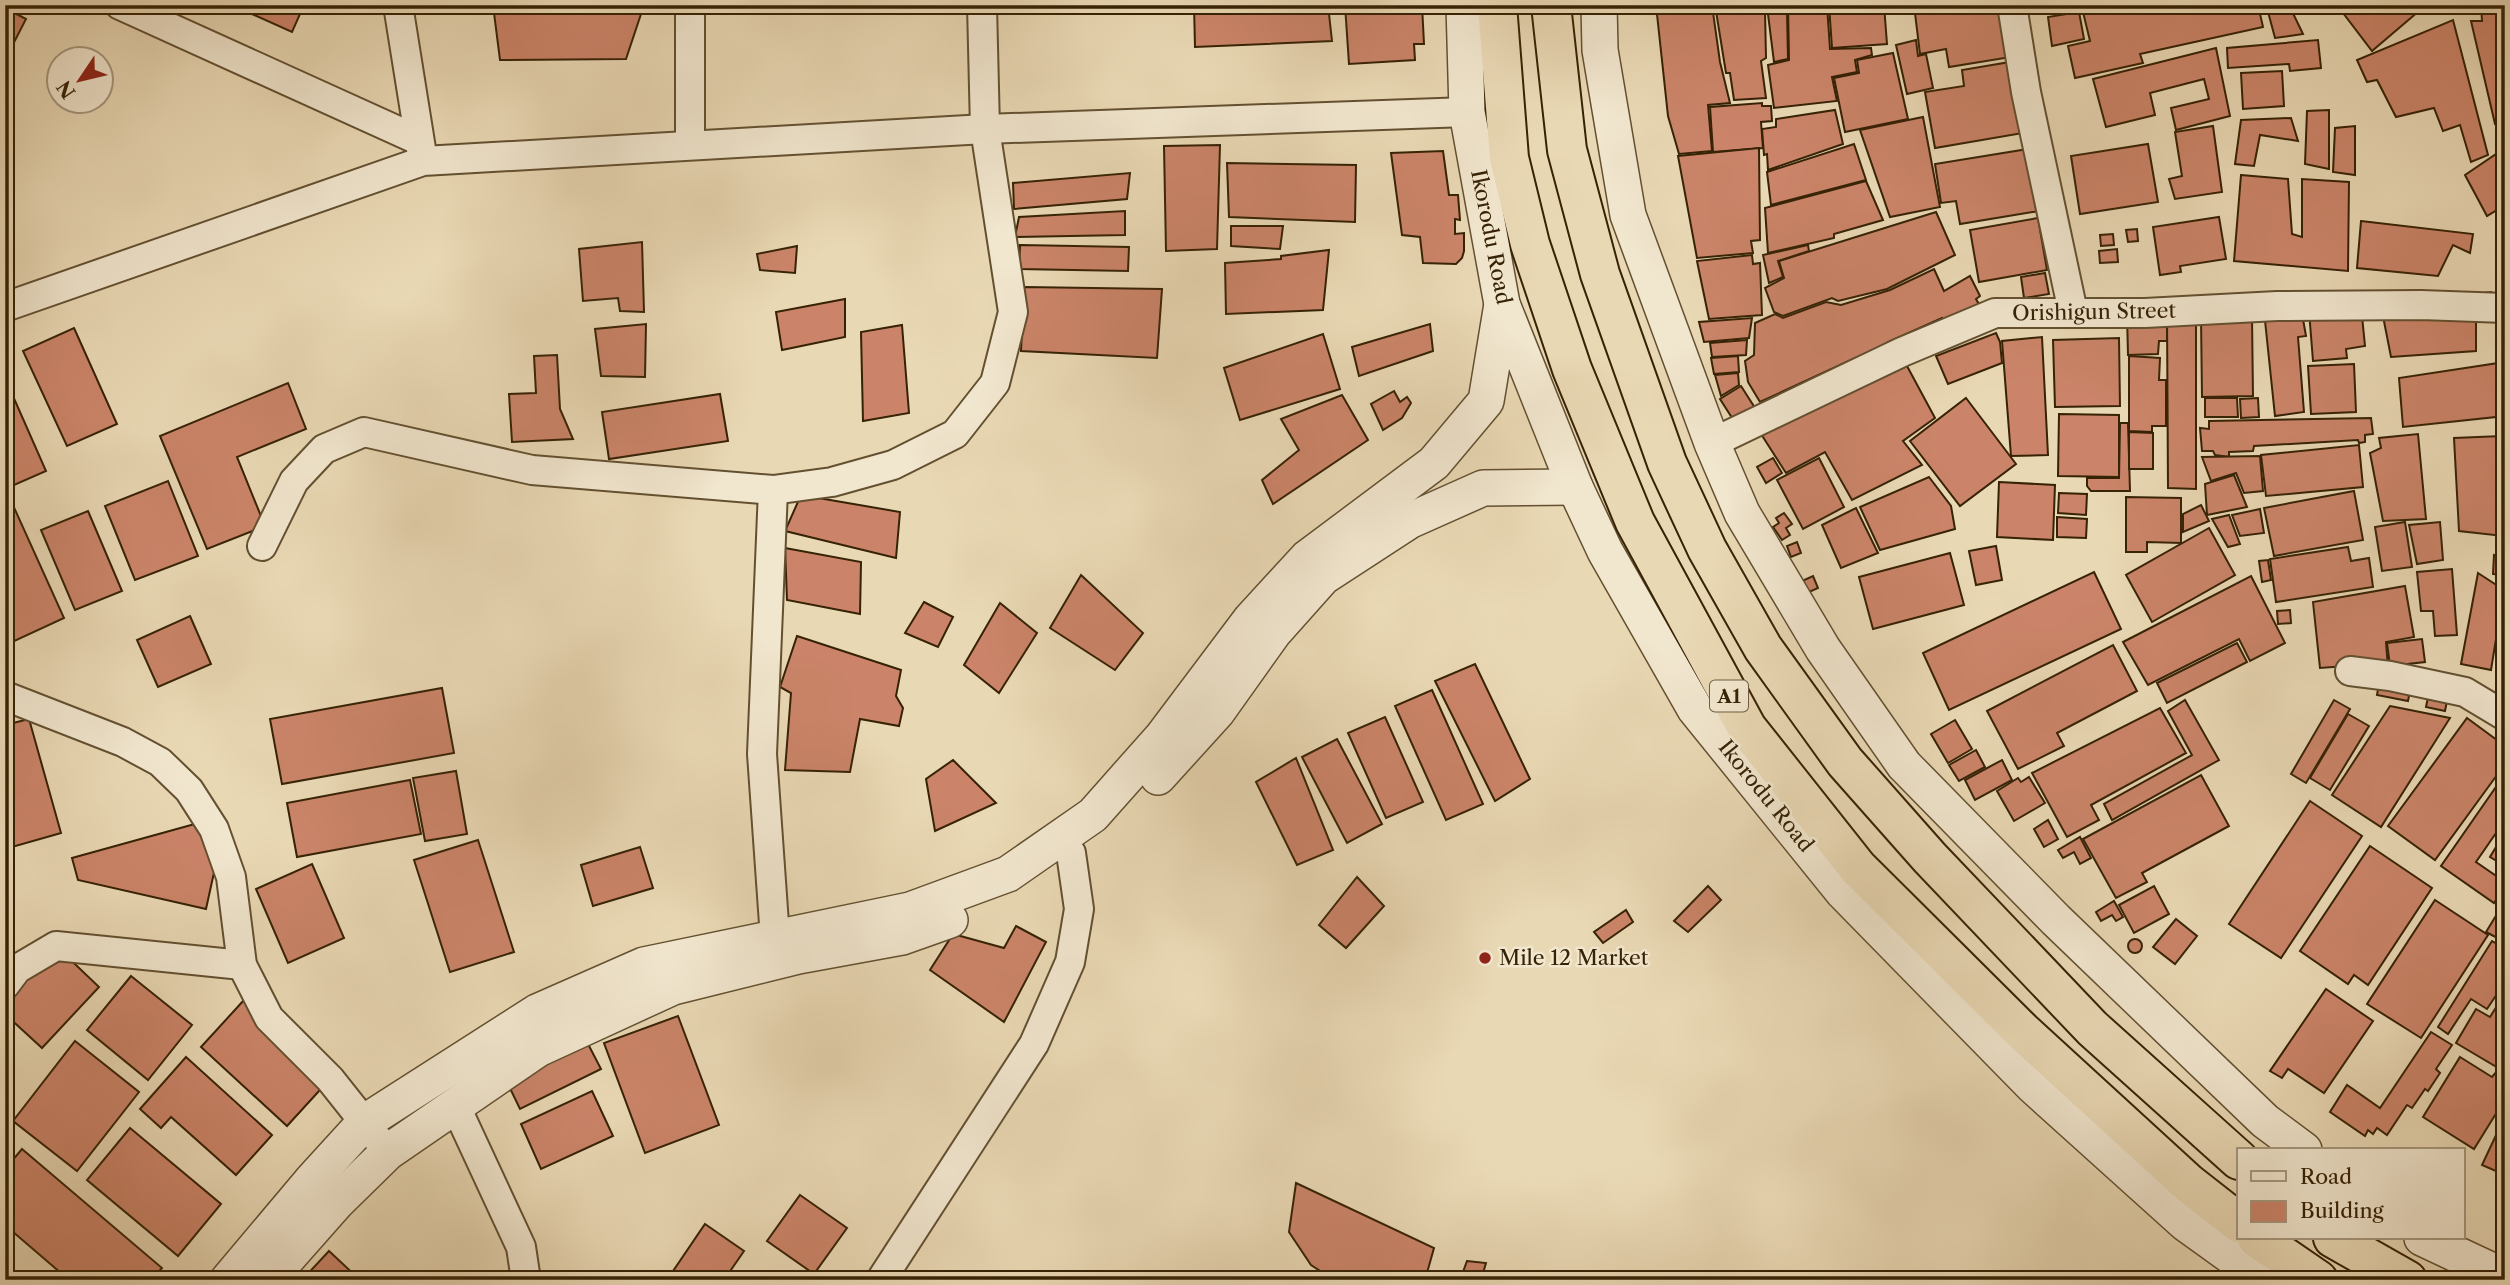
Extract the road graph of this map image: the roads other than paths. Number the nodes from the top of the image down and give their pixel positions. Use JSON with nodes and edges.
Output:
{"nodes":[{"id":1,"x":120,"y":5,"type":"edge"},
{"id":2,"x":398,"y":5,"type":"edge"},
{"id":3,"x":690,"y":5,"type":"edge"},
{"id":4,"x":982,"y":5,"type":"edge"},
{"id":5,"x":1464,"y":5,"type":"edge"},
{"id":6,"x":1497,"y":5,"type":"edge"},
{"id":7,"x":1551,"y":5,"type":"edge"},
{"id":8,"x":1599,"y":5,"type":"edge"},
{"id":9,"x":2012,"y":5,"type":"edge"},
{"id":10,"x":1467,"y":112,"type":"junction"},
{"id":11,"x":985,"y":128,"type":"junction"},
{"id":12,"x":690,"y":144,"type":"junction"},
{"id":13,"x":421,"y":151,"type":"junction"},
{"id":14,"x":1502,"y":304,"type":"junction"},
{"id":15,"x":5,"y":307,"type":"edge"},
{"id":16,"x":2505,"y":307,"type":"edge"},
{"id":17,"x":2073,"y":312,"type":"junction"},
{"id":18,"x":1712,"y":443,"type":"junction"},
{"id":19,"x":1575,"y":486,"type":"junction"},
{"id":20,"x":773,"y":490,"type":"junction"},
{"id":21,"x":262,"y":546,"type":"dead end"},
{"id":22,"x":2350,"y":671,"type":"dead end"},
{"id":23,"x":6,"y":698,"type":"edge"},
{"id":24,"x":2505,"y":716,"type":"edge"},
{"id":25,"x":1071,"y":853,"type":"junction"},
{"id":26,"x":775,"y":938,"type":"junction"},
{"id":27,"x":242,"y":964,"type":"junction"},
{"id":28,"x":5,"y":985,"type":"edge"},
{"id":29,"x":456,"y":1107,"type":"junction"},
{"id":30,"x":365,"y":1122,"type":"junction"},
{"id":31,"x":2301,"y":1148,"type":"edge"},
{"id":32,"x":388,"y":1152,"type":"junction"},
{"id":33,"x":2237,"y":1158,"type":"edge"},
{"id":34,"x":2237,"y":1221,"type":"edge"},
{"id":35,"x":2260,"y":1240,"type":"edge"},
{"id":36,"x":2337,"y":1240,"type":"edge"},
{"id":37,"x":2426,"y":1240,"type":"edge"},
{"id":38,"x":2505,"y":1277,"type":"edge"},
{"id":39,"x":228,"y":1280,"type":"edge"},
{"id":40,"x":268,"y":1280,"type":"edge"},
{"id":41,"x":526,"y":1280,"type":"edge"},
{"id":42,"x":881,"y":1280,"type":"edge"},
{"id":43,"x":2264,"y":1280,"type":"edge"},
{"id":44,"x":2318,"y":1280,"type":"edge"},
{"id":45,"x":2407,"y":1280,"type":"edge"}],
"edges":[{"from":1,"to":13,"type":"street"},
{"from":2,"to":13,"type":"street"},
{"from":3,"to":12,"type":"street"},
{"from":4,"to":11,"type":"street"},
{"from":5,"to":10,"type":"street","name":"Ikorodu Road"},
{"from":6,"to":34,"type":"highway","name":"Ikorodu Road","number":"A1"},
{"from":7,"to":33,"type":"highway","number":"A1"},
{"from":8,"to":18,"type":"street"},
{"from":9,"to":17,"type":"street"},
{"from":10,"to":11,"type":"street"},
{"from":10,"to":14,"type":"street","name":"Ikorodu Road"},
{"from":11,"to":12,"type":"street"},
{"from":11,"to":20,"type":"street"},
{"from":12,"to":13,"type":"street"},
{"from":13,"to":15,"type":"street"},
{"from":14,"to":19,"type":"street","name":"Ikorodu Road"},
{"from":14,"to":26,"type":"street"},
{"from":16,"to":17,"type":"street","name":"Orishigun Street"},
{"from":17,"to":18,"type":"street","name":"Orishigun Street"},
{"from":18,"to":31,"type":"street"},
{"from":19,"to":25,"type":"street"},
{"from":19,"to":43,"type":"street","name":"Ikorodu Road"},
{"from":20,"to":21,"type":"street"},
{"from":20,"to":26,"type":"street"},
{"from":22,"to":24,"type":"street"},
{"from":23,"to":27,"type":"street"},
{"from":25,"to":29,"type":"street"},
{"from":25,"to":42,"type":"street"},
{"from":26,"to":30,"type":"street"},
{"from":27,"to":28,"type":"street"},
{"from":27,"to":30,"type":"street"},
{"from":29,"to":32,"type":"street"},
{"from":29,"to":41,"type":"street"},
{"from":30,"to":32,"type":"street"},
{"from":30,"to":39,"type":"street"},
{"from":32,"to":40,"type":"street"},
{"from":35,"to":44,"type":"highway"},
{"from":36,"to":45,"type":"highway"},
{"from":37,"to":38,"type":"street"}]}
